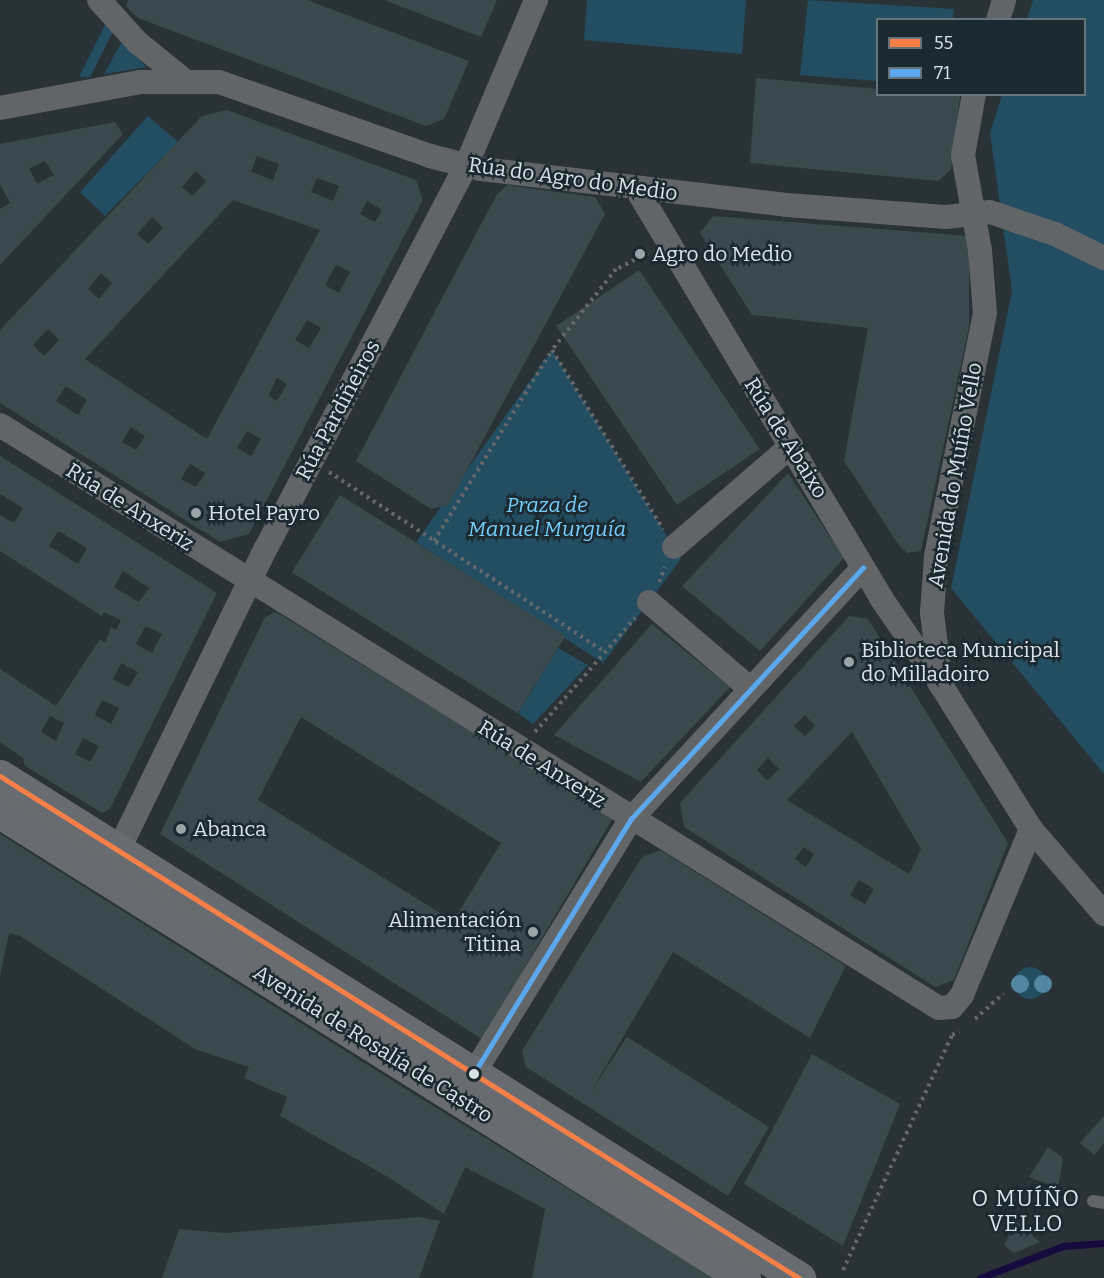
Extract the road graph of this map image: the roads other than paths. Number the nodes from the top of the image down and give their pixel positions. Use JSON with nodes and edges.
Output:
{"nodes":[{"id":1,"x":536,"y":0,"type":"edge"},
{"id":2,"x":1004,"y":0,"type":"edge"},
{"id":3,"x":99,"y":1,"type":"edge"},
{"id":4,"x":999,"y":18,"type":"edge"},
{"id":5,"x":184,"y":80,"type":"junction"},
{"id":6,"x":974,"y":96,"type":"edge"},
{"id":7,"x":0,"y":108,"type":"edge"},
{"id":8,"x":466,"y":166,"type":"junction"},
{"id":9,"x":636,"y":188,"type":"junction"},
{"id":10,"x":975,"y":214,"type":"junction"},
{"id":11,"x":1104,"y":258,"type":"edge"},
{"id":12,"x":0,"y":425,"type":"edge"},
{"id":13,"x":790,"y":446,"type":"junction"},
{"id":14,"x":674,"y":547,"type":"road end"},
{"id":15,"x":863,"y":568,"type":"junction"},
{"id":16,"x":250,"y":582,"type":"junction"},
{"id":17,"x":649,"y":602,"type":"road end"},
{"id":18,"x":941,"y":685,"type":"junction"},
{"id":19,"x":751,"y":689,"type":"junction"},
{"id":20,"x":0,"y":776,"type":"edge"},
{"id":21,"x":0,"y":812,"type":"edge"},
{"id":22,"x":631,"y":819,"type":"junction"},
{"id":23,"x":1031,"y":829,"type":"junction"},
{"id":24,"x":118,"y":849,"type":"junction"},
{"id":25,"x":1104,"y":914,"type":"edge"},
{"id":26,"x":474,"y":1073,"type":"junction"},
{"id":27,"x":744,"y":1278,"type":"edge"},
{"id":28,"x":799,"y":1278,"type":"edge"}],
"edges":[{"from":1,"to":8,"type":"street","name":"Rúa Pardiñeiros"},
{"from":2,"to":4,"type":"street"},
{"from":3,"to":5,"type":"street"},
{"from":5,"to":7,"type":"street","name":"Rúa do Agro do Medio"},
{"from":5,"to":8,"type":"street","name":"Rúa do Agro do Medio"},
{"from":6,"to":10,"type":"street","name":"Avenida do Muíño Vello"},
{"from":8,"to":9,"type":"street","name":"Rúa do Agro do Medio"},
{"from":8,"to":16,"type":"street","name":"Rúa Pardiñeiros"},
{"from":9,"to":10,"type":"street","name":"Rúa do Agro do Medio"},
{"from":9,"to":13,"type":"street","name":"Rúa de Abaixo"},
{"from":10,"to":11,"type":"street","name":"Rúa do Agro do Medio"},
{"from":10,"to":18,"type":"street","name":"Avenida do Muíño Vello"},
{"from":12,"to":16,"type":"street","name":"Rúa de Anxeriz"},
{"from":13,"to":14,"type":"street"},
{"from":13,"to":15,"type":"street","name":"Rúa de Abaixo"},
{"from":15,"to":18,"type":"street","name":"Rúa de Abaixo"},
{"from":15,"to":19,"type":"street"},
{"from":16,"to":22,"type":"street","name":"Rúa de Anxeriz"},
{"from":16,"to":24,"type":"street","name":"Rúa Pardiñeiros"},
{"from":17,"to":19,"type":"street"},
{"from":18,"to":23,"type":"street","name":"Avenida do Muíño Vello"},
{"from":19,"to":22,"type":"street"},
{"from":20,"to":24,"type":"highway","name":"Avenida de Rosalía de Castro"},
{"from":21,"to":27,"type":"highway","name":"Avenida de Rosalía de Castro"},
{"from":22,"to":23,"type":"street","name":"Rúa de Anxeriz"},
{"from":22,"to":26,"type":"street"},
{"from":23,"to":25,"type":"street","name":"Avenida do Muíño Vello"},
{"from":24,"to":26,"type":"highway","name":"Avenida de Rosalía de Castro"},
{"from":26,"to":28,"type":"highway","name":"Avenida de Rosalía de Castro"}]}
